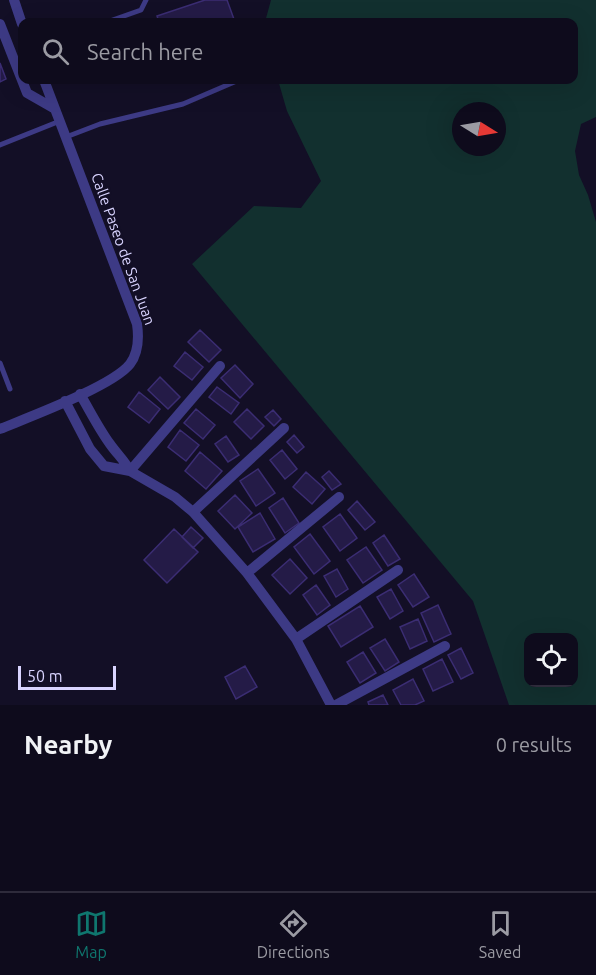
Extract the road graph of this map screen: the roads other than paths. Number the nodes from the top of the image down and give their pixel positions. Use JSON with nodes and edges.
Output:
{"nodes":[{"id":1,"x":14,"y":0,"type":"edge"},
{"id":2,"x":146,"y":0,"type":"edge"},
{"id":3,"x":20,"y":18,"type":"edge"},
{"id":4,"x":118,"y":18,"type":"edge"},
{"id":5,"x":0,"y":24,"type":"edge"},
{"id":6,"x":18,"y":70,"type":"edge"},
{"id":7,"x":23,"y":84,"type":"edge"},
{"id":8,"x":42,"y":84,"type":"edge"},
{"id":9,"x":46,"y":84,"type":"edge"},
{"id":10,"x":230,"y":84,"type":"edge"},
{"id":11,"x":27,"y":93,"type":"junction"},
{"id":12,"x":55,"y":109,"type":"junction"},
{"id":13,"x":60,"y":121,"type":"junction"},
{"id":14,"x":66,"y":137,"type":"junction"},
{"id":15,"x":0,"y":145,"type":"edge"},
{"id":16,"x":0,"y":363,"type":"edge"},
{"id":17,"x":220,"y":366,"type":"dead end"},
{"id":18,"x":10,"y":389,"type":"dead end"},
{"id":19,"x":80,"y":394,"type":"junction"},
{"id":20,"x":65,"y":401,"type":"junction"},
{"id":21,"x":284,"y":428,"type":"dead end"},
{"id":22,"x":0,"y":429,"type":"edge"},
{"id":23,"x":130,"y":471,"type":"junction"},
{"id":24,"x":339,"y":497,"type":"dead end"},
{"id":25,"x":193,"y":512,"type":"junction"},
{"id":26,"x":398,"y":570,"type":"dead end"},
{"id":27,"x":247,"y":573,"type":"junction"},
{"id":28,"x":296,"y":639,"type":"junction"},
{"id":29,"x":445,"y":646,"type":"dead end"},
{"id":30,"x":331,"y":705,"type":"edge"},
{"id":31,"x":336,"y":705,"type":"edge"}],
"edges":[{"from":1,"to":3,"type":"street"},
{"from":2,"to":4,"type":"lane"},
{"from":5,"to":6,"type":"street"},
{"from":7,"to":11,"type":"street"},
{"from":8,"to":11,"type":"street"},
{"from":9,"to":12,"type":"street","name":"Calle Paseo de San Juan"},
{"from":10,"to":14,"type":"lane"},
{"from":11,"to":12,"type":"street"},
{"from":12,"to":13,"type":"street","name":"Calle Paseo de San Juan"},
{"from":13,"to":14,"type":"street","name":"Calle Paseo de San Juan"},
{"from":13,"to":15,"type":"lane"},
{"from":14,"to":19,"type":"street","name":"Calle Paseo de San Juan"},
{"from":16,"to":18,"type":"lane"},
{"from":17,"to":23,"type":"street"},
{"from":19,"to":20,"type":"street","name":"Calle Paseo de San Juan"},
{"from":19,"to":23,"type":"street"},
{"from":20,"to":22,"type":"street","name":"Calle Paseo de San Juan"},
{"from":20,"to":23,"type":"street"},
{"from":21,"to":25,"type":"street"},
{"from":23,"to":25,"type":"street"},
{"from":24,"to":27,"type":"street"},
{"from":25,"to":27,"type":"street"},
{"from":26,"to":28,"type":"street"},
{"from":27,"to":28,"type":"street"},
{"from":28,"to":30,"type":"street"},
{"from":29,"to":31,"type":"street"}]}
